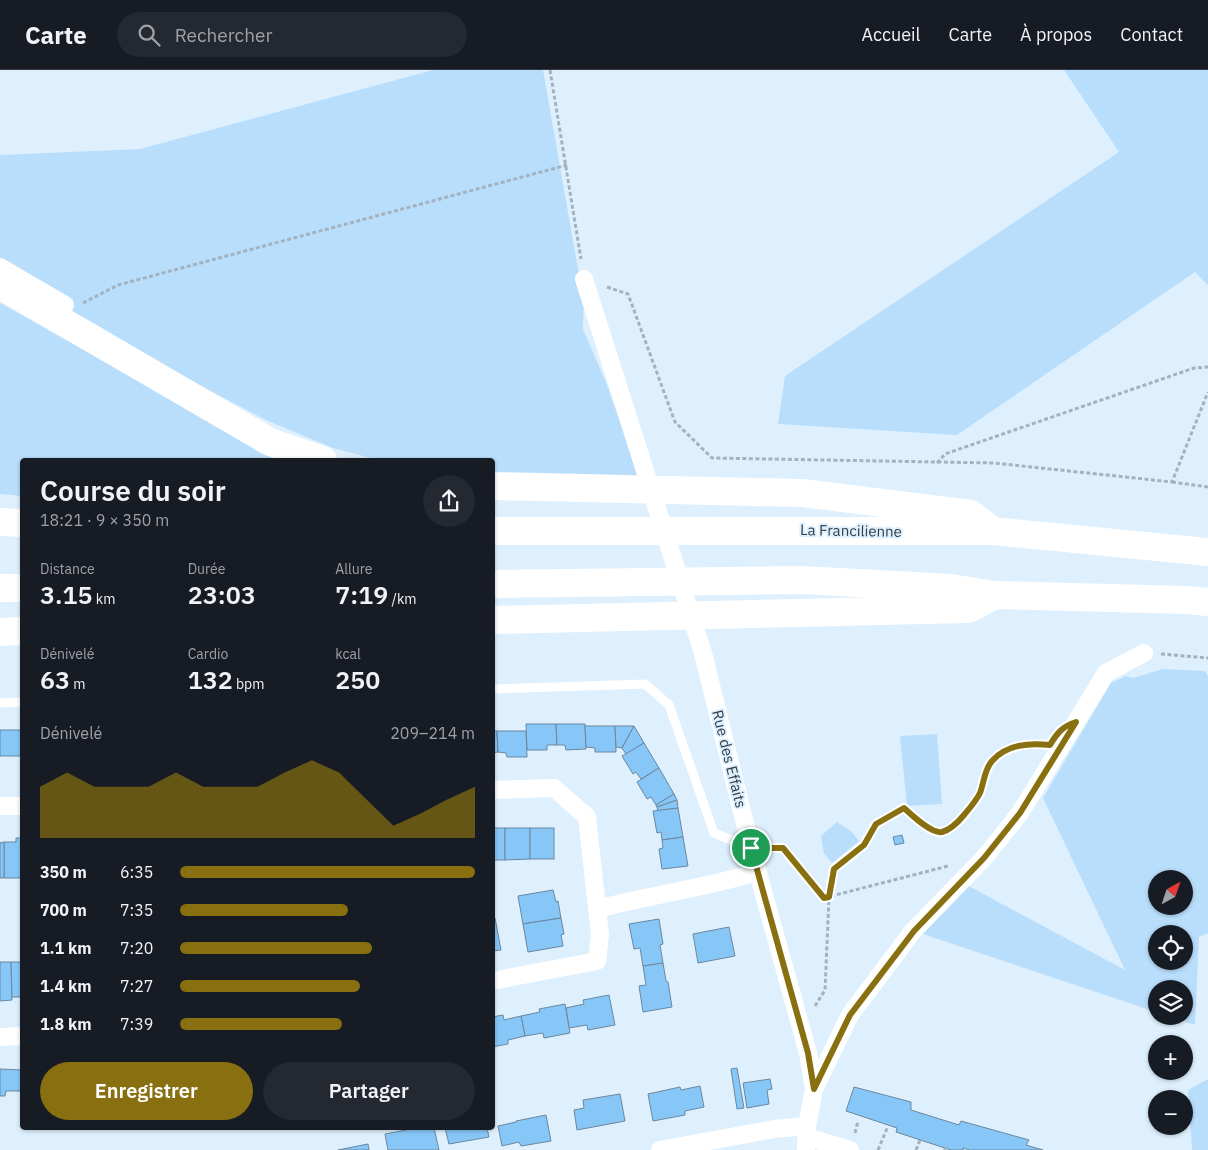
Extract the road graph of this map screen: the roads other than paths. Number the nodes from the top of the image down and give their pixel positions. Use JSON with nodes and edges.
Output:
{"nodes":[{"id":1,"x":0,"y":267,"type":"edge"},
{"id":2,"x":584,"y":279,"type":"road end"},
{"id":3,"x":0,"y":285,"type":"edge"},
{"id":4,"x":65,"y":305,"type":"road end"},
{"id":5,"x":317,"y":458,"type":"edge"},
{"id":6,"x":495,"y":486,"type":"edge"},
{"id":7,"x":0,"y":522,"type":"edge"},
{"id":8,"x":20,"y":523,"type":"edge"},
{"id":9,"x":495,"y":531,"type":"edge"},
{"id":10,"x":993,"y":531,"type":"junction"},
{"id":11,"x":1208,"y":552,"type":"edge"},
{"id":12,"x":495,"y":584,"type":"edge"},
{"id":13,"x":0,"y":588,"type":"edge"},
{"id":14,"x":20,"y":588,"type":"edge"},
{"id":15,"x":995,"y":595,"type":"junction"},
{"id":16,"x":1208,"y":602,"type":"edge"},
{"id":17,"x":495,"y":620,"type":"edge"},
{"id":18,"x":20,"y":631,"type":"edge"},
{"id":19,"x":0,"y":632,"type":"edge"},
{"id":20,"x":1144,"y":653,"type":"road end"},
{"id":21,"x":495,"y":688,"type":"edge"},
{"id":22,"x":20,"y":702,"type":"edge"},
{"id":23,"x":0,"y":703,"type":"edge"},
{"id":24,"x":495,"y":790,"type":"edge"},
{"id":25,"x":0,"y":806,"type":"edge"},
{"id":26,"x":20,"y":806,"type":"edge"},
{"id":27,"x":751,"y":848,"type":"junction"},
{"id":28,"x":758,"y":872,"type":"junction"},
{"id":29,"x":597,"y":908,"type":"junction"},
{"id":30,"x":495,"y":980,"type":"edge"},
{"id":31,"x":20,"y":1036,"type":"edge"},
{"id":32,"x":0,"y":1037,"type":"edge"},
{"id":33,"x":814,"y":1089,"type":"junction"},
{"id":34,"x":807,"y":1138,"type":"edge"},
{"id":35,"x":660,"y":1150,"type":"edge"},
{"id":36,"x":850,"y":1150,"type":"edge"}],
"edges":[{"from":1,"to":4,"type":"street"},
{"from":2,"to":27,"type":"street","name":"Rue des Effaits"},
{"from":3,"to":5,"type":"highway"},
{"from":6,"to":10,"type":"highway"},
{"from":7,"to":8,"type":"highway"},
{"from":9,"to":10,"type":"highway","name":"La Francilienne"},
{"from":10,"to":11,"type":"highway","name":"La Francilienne"},
{"from":12,"to":15,"type":"highway"},
{"from":13,"to":14,"type":"highway"},
{"from":15,"to":16,"type":"highway"},
{"from":15,"to":17,"type":"highway"},
{"from":18,"to":19,"type":"highway"},
{"from":20,"to":33,"type":"street"},
{"from":21,"to":27,"type":"lane"},
{"from":22,"to":23,"type":"lane"},
{"from":24,"to":29,"type":"street"},
{"from":25,"to":26,"type":"street"},
{"from":27,"to":28,"type":"street","name":"Rue des Effaits"},
{"from":28,"to":29,"type":"street"},
{"from":28,"to":33,"type":"street","name":"Rue des Effaits"},
{"from":29,"to":30,"type":"street"},
{"from":31,"to":32,"type":"street"},
{"from":33,"to":34,"type":"street","name":"Rue des Effaits"},
{"from":34,"to":35,"type":"street"},
{"from":34,"to":36,"type":"street"}]}
